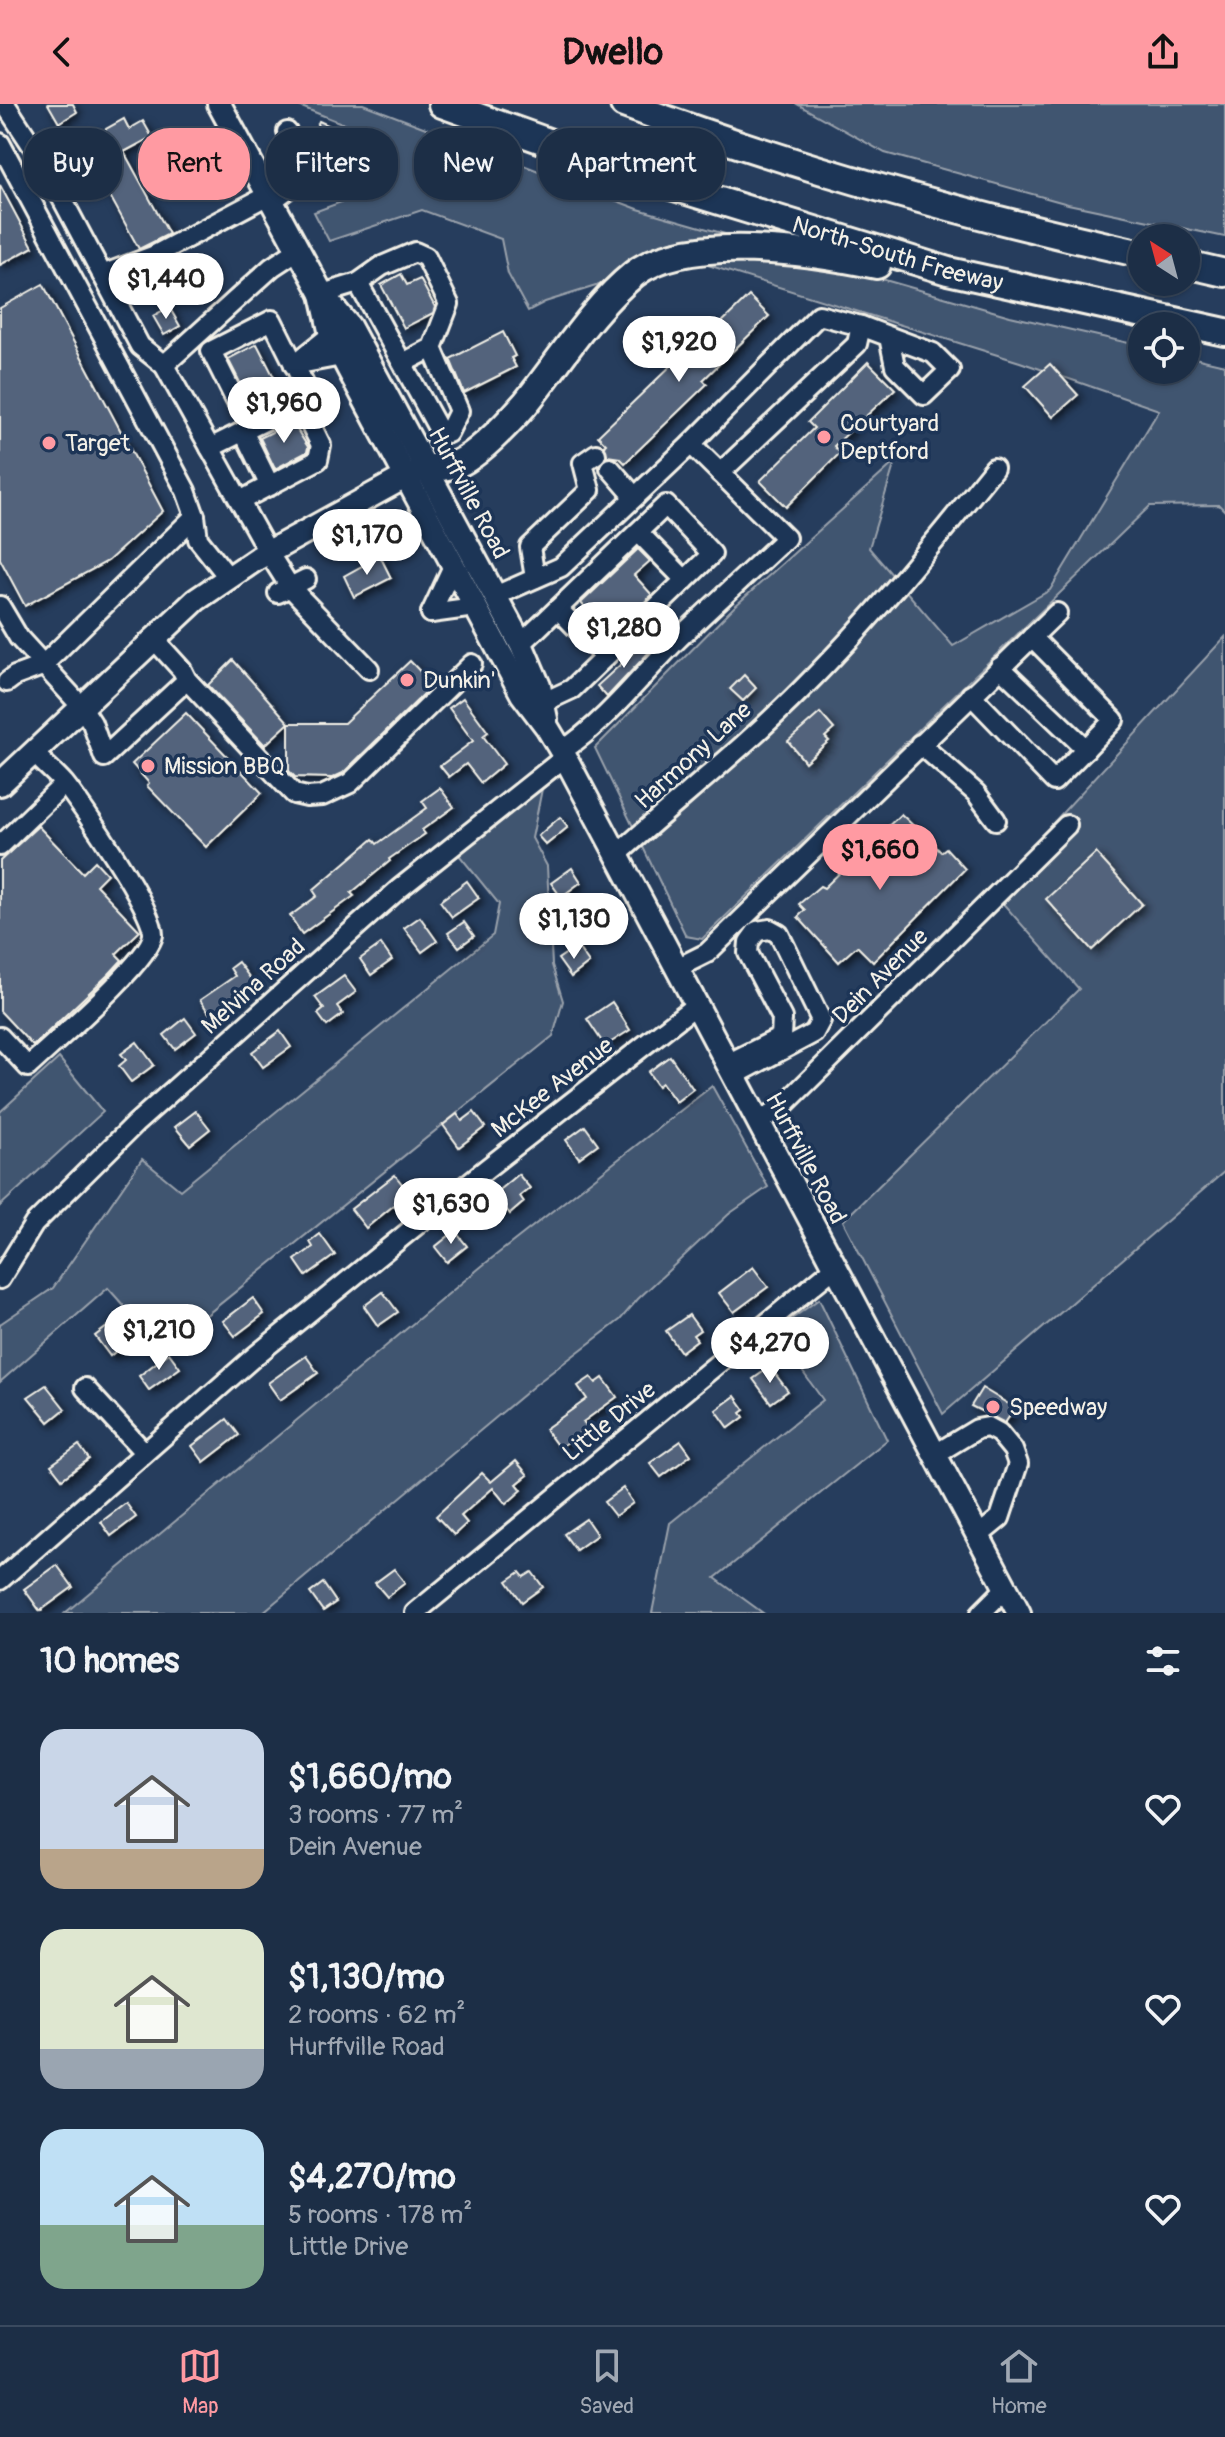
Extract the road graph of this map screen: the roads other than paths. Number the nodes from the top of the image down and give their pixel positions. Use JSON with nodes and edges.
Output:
{"nodes":[{"id":1,"x":5,"y":104,"type":"edge"},
{"id":2,"x":219,"y":104,"type":"edge"},
{"id":3,"x":442,"y":104,"type":"edge"},
{"id":4,"x":624,"y":104,"type":"edge"},
{"id":5,"x":0,"y":143,"type":"edge"},
{"id":6,"x":266,"y":191,"type":"edge"},
{"id":7,"x":266,"y":200,"type":"edge"},
{"id":8,"x":271,"y":200,"type":"edge"},
{"id":9,"x":298,"y":250,"type":"junction"},
{"id":10,"x":1128,"y":251,"type":"edge"},
{"id":11,"x":1200,"y":267,"type":"edge"},
{"id":12,"x":948,"y":271,"type":"junction"},
{"id":13,"x":1225,"y":273,"type":"edge"},
{"id":14,"x":102,"y":275,"type":"junction"},
{"id":15,"x":358,"y":283,"type":"junction"},
{"id":16,"x":322,"y":294,"type":"junction"},
{"id":17,"x":861,"y":326,"type":"junction"},
{"id":18,"x":1225,"y":332,"type":"edge"},
{"id":19,"x":331,"y":335,"type":"junction"},
{"id":20,"x":197,"y":336,"type":"junction"},
{"id":21,"x":889,"y":337,"type":"dead end"},
{"id":22,"x":391,"y":341,"type":"junction"},
{"id":23,"x":432,"y":348,"type":"junction"},
{"id":24,"x":211,"y":351,"type":"junction"},
{"id":25,"x":365,"y":355,"type":"junction"},
{"id":26,"x":342,"y":356,"type":"junction"},
{"id":27,"x":403,"y":363,"type":"junction"},
{"id":28,"x":164,"y":365,"type":"junction"},
{"id":29,"x":294,"y":365,"type":"junction"},
{"id":30,"x":413,"y":382,"type":"junction"},
{"id":31,"x":387,"y":396,"type":"junction"},
{"id":32,"x":300,"y":403,"type":"junction"},
{"id":33,"x":240,"y":409,"type":"dead end"},
{"id":34,"x":243,"y":431,"type":"junction"},
{"id":35,"x":691,"y":444,"type":"junction"},
{"id":36,"x":210,"y":448,"type":"junction"},
{"id":37,"x":596,"y":454,"type":"dead end"},
{"id":38,"x":610,"y":468,"type":"dead end"},
{"id":39,"x":994,"y":468,"type":"dead end"},
{"id":40,"x":416,"y":473,"type":"junction"},
{"id":41,"x":720,"y":473,"type":"junction"},
{"id":42,"x":270,"y":486,"type":"junction"},
{"id":43,"x":635,"y":497,"type":"junction"},
{"id":44,"x":240,"y":501,"type":"junction"},
{"id":45,"x":195,"y":516,"type":"junction"},
{"id":46,"x":638,"y":532,"type":"junction"},
{"id":47,"x":268,"y":552,"type":"junction"},
{"id":48,"x":453,"y":566,"type":"junction"},
{"id":49,"x":228,"y":577,"type":"junction"},
{"id":50,"x":535,"y":578,"type":"junction"},
{"id":51,"x":685,"y":580,"type":"junction"},
{"id":52,"x":495,"y":596,"type":"junction"},
{"id":53,"x":0,"y":606,"type":"edge"},
{"id":54,"x":475,"y":607,"type":"junction"},
{"id":55,"x":558,"y":609,"type":"junction"},
{"id":56,"x":1057,"y":613,"type":"dead end"},
{"id":57,"x":1032,"y":637,"type":"junction"},
{"id":58,"x":153,"y":638,"type":"junction"},
{"id":59,"x":521,"y":644,"type":"junction"},
{"id":60,"x":605,"y":657,"type":"junction"},
{"id":61,"x":472,"y":664,"type":"dead end"},
{"id":62,"x":42,"y":666,"type":"junction"},
{"id":63,"x":1000,"y":667,"type":"junction"},
{"id":64,"x":369,"y":669,"type":"dead end"},
{"id":65,"x":2,"y":675,"type":"edge"},
{"id":66,"x":187,"y":680,"type":"junction"},
{"id":67,"x":971,"y":695,"type":"junction"},
{"id":68,"x":542,"y":703,"type":"junction"},
{"id":69,"x":81,"y":706,"type":"junction"},
{"id":70,"x":547,"y":727,"type":"junction"},
{"id":71,"x":920,"y":744,"type":"junction"},
{"id":72,"x":1086,"y":749,"type":"junction"},
{"id":73,"x":34,"y":753,"type":"junction"},
{"id":74,"x":563,"y":754,"type":"junction"},
{"id":75,"x":0,"y":784,"type":"edge"},
{"id":76,"x":64,"y":784,"type":"junction"},
{"id":77,"x":996,"y":820,"type":"dead end"},
{"id":78,"x":1067,"y":825,"type":"dead end"},
{"id":79,"x":0,"y":846,"type":"edge"},
{"id":80,"x":618,"y":854,"type":"junction"},
{"id":81,"x":677,"y":968,"type":"junction"},
{"id":82,"x":696,"y":1005,"type":"junction"},
{"id":83,"x":782,"y":1018,"type":"junction"},
{"id":84,"x":814,"y":1033,"type":"junction"},
{"id":85,"x":0,"y":1037,"type":"edge"},
{"id":86,"x":730,"y":1070,"type":"junction"},
{"id":87,"x":758,"y":1123,"type":"junction"},
{"id":88,"x":834,"y":1268,"type":"junction"},
{"id":89,"x":0,"y":1279,"type":"edge"},
{"id":90,"x":85,"y":1388,"type":"dead end"},
{"id":91,"x":144,"y":1452,"type":"junction"},
{"id":92,"x":934,"y":1455,"type":"junction"},
{"id":93,"x":978,"y":1536,"type":"junction"},
{"id":94,"x":0,"y":1580,"type":"edge"},
{"id":95,"x":1006,"y":1588,"type":"junction"},
{"id":96,"x":415,"y":1613,"type":"edge"},
{"id":97,"x":981,"y":1613,"type":"edge"},
{"id":98,"x":1019,"y":1613,"type":"edge"}],
"edges":[{"from":1,"to":14,"type":"street"},
{"from":2,"to":6,"type":"main road","name":"Hurffville Road"},
{"from":3,"to":12,"type":"highway","name":"North-South Freeway"},
{"from":4,"to":10,"type":"highway"},
{"from":5,"to":45,"type":"street"},
{"from":7,"to":14,"type":"street"},
{"from":8,"to":9,"type":"main road","name":"Hurffville Road"},
{"from":9,"to":16,"type":"main road","name":"Hurffville Road"},
{"from":9,"to":20,"type":"street"},
{"from":11,"to":13,"type":"highway"},
{"from":12,"to":18,"type":"highway","name":"North-South Freeway"},
{"from":12,"to":40,"type":"highway"},
{"from":14,"to":28,"type":"street"},
{"from":15,"to":16,"type":"street"},
{"from":15,"to":22,"type":"street"},
{"from":15,"to":23,"type":"street"},
{"from":16,"to":19,"type":"main road","name":"Hurffville Road"},
{"from":16,"to":25,"type":"main road","name":"Hurffville Road"},
{"from":17,"to":21,"type":"street"},
{"from":17,"to":35,"type":"street"},
{"from":17,"to":41,"type":"street"},
{"from":19,"to":26,"type":"main road","name":"Hurffville Road"},
{"from":19,"to":29,"type":"street"},
{"from":20,"to":24,"type":"street"},
{"from":20,"to":28,"type":"street"},
{"from":22,"to":25,"type":"street"},
{"from":22,"to":27,"type":"street"},
{"from":23,"to":27,"type":"street"},
{"from":23,"to":30,"type":"street"},
{"from":24,"to":29,"type":"street"},
{"from":24,"to":33,"type":"street"},
{"from":25,"to":31,"type":"main road","name":"Hurffville Road"},
{"from":26,"to":29,"type":"street"},
{"from":26,"to":40,"type":"main road","name":"Hurffville Road"},
{"from":27,"to":30,"type":"street"},
{"from":28,"to":36,"type":"street"},
{"from":29,"to":32,"type":"street"},
{"from":30,"to":31,"type":"street"},
{"from":31,"to":40,"type":"main road","name":"Hurffville Road"},
{"from":32,"to":34,"type":"street"},
{"from":32,"to":42,"type":"street"},
{"from":34,"to":36,"type":"street"},
{"from":34,"to":42,"type":"street"},
{"from":35,"to":41,"type":"street"},
{"from":35,"to":43,"type":"street"},
{"from":36,"to":44,"type":"street"},
{"from":37,"to":50,"type":"street"},
{"from":38,"to":43,"type":"street"},
{"from":39,"to":80,"type":"street","name":"Harmony Lane"},
{"from":40,"to":47,"type":"main road"},
{"from":40,"to":48,"type":"main road","name":"Hurffville Road"},
{"from":40,"to":52,"type":"main road","name":"Hurffville Road"},
{"from":41,"to":74,"type":"street","name":"Melvina Road"},
{"from":42,"to":44,"type":"street"},
{"from":43,"to":50,"type":"street"},
{"from":44,"to":47,"type":"street"},
{"from":45,"to":49,"type":"street"},
{"from":45,"to":62,"type":"street"},
{"from":46,"to":51,"type":"street"},
{"from":46,"to":51,"type":"street"},
{"from":46,"to":55,"type":"street"},
{"from":47,"to":49,"type":"main road"},
{"from":47,"to":64,"type":"street"},
{"from":48,"to":54,"type":"main road","name":"Hurffville Road"},
{"from":48,"to":54,"type":"street"},
{"from":49,"to":58,"type":"main road"},
{"from":50,"to":52,"type":"street"},
{"from":51,"to":60,"type":"street"},
{"from":52,"to":59,"type":"main road","name":"Hurffville Road"},
{"from":53,"to":62,"type":"street"},
{"from":54,"to":70,"type":"main road","name":"Hurffville Road"},
{"from":55,"to":59,"type":"street"},
{"from":55,"to":60,"type":"street"},
{"from":56,"to":57,"type":"street"},
{"from":57,"to":63,"type":"street"},
{"from":57,"to":72,"type":"street"},
{"from":58,"to":66,"type":"street"},
{"from":58,"to":69,"type":"main road"},
{"from":59,"to":68,"type":"main road","name":"Hurffville Road"},
{"from":60,"to":68,"type":"street"},
{"from":61,"to":66,"type":"street"},
{"from":62,"to":65,"type":"street"},
{"from":62,"to":69,"type":"street"},
{"from":63,"to":67,"type":"street"},
{"from":63,"to":72,"type":"street"},
{"from":66,"to":69,"type":"street"},
{"from":67,"to":71,"type":"street"},
{"from":67,"to":72,"type":"street"},
{"from":68,"to":70,"type":"main road","name":"Hurffville Road"},
{"from":69,"to":73,"type":"main road"},
{"from":70,"to":74,"type":"main road","name":"Hurffville Road"},
{"from":71,"to":77,"type":"street"},
{"from":71,"to":81,"type":"street"},
{"from":73,"to":75,"type":"main road"},
{"from":73,"to":76,"type":"street"},
{"from":74,"to":80,"type":"main road","name":"Hurffville Road"},
{"from":74,"to":89,"type":"street","name":"Melvina Road"},
{"from":76,"to":79,"type":"street"},
{"from":76,"to":85,"type":"street"},
{"from":78,"to":87,"type":"street","name":"Dein Avenue"},
{"from":80,"to":81,"type":"main road","name":"Hurffville Road"},
{"from":81,"to":82,"type":"main road","name":"Hurffville Road"},
{"from":82,"to":86,"type":"main road","name":"Hurffville Road"},
{"from":82,"to":91,"type":"street","name":"McKee Avenue"},
{"from":83,"to":84,"type":"street"},
{"from":83,"to":84,"type":"street"},
{"from":83,"to":86,"type":"street"},
{"from":84,"to":86,"type":"street"},
{"from":86,"to":87,"type":"main road","name":"Hurffville Road"},
{"from":87,"to":88,"type":"main road","name":"Hurffville Road"},
{"from":88,"to":92,"type":"main road","name":"Hurffville Road"},
{"from":88,"to":96,"type":"street","name":"Little Drive"},
{"from":90,"to":91,"type":"street"},
{"from":91,"to":94,"type":"street","name":"McKee Avenue"},
{"from":92,"to":93,"type":"main road","name":"Hurffville Road"},
{"from":92,"to":93,"type":"street"},
{"from":93,"to":95,"type":"main road","name":"Hurffville Road"},
{"from":95,"to":97,"type":"street"},
{"from":95,"to":98,"type":"main road","name":"Hurffville Road"}]}
